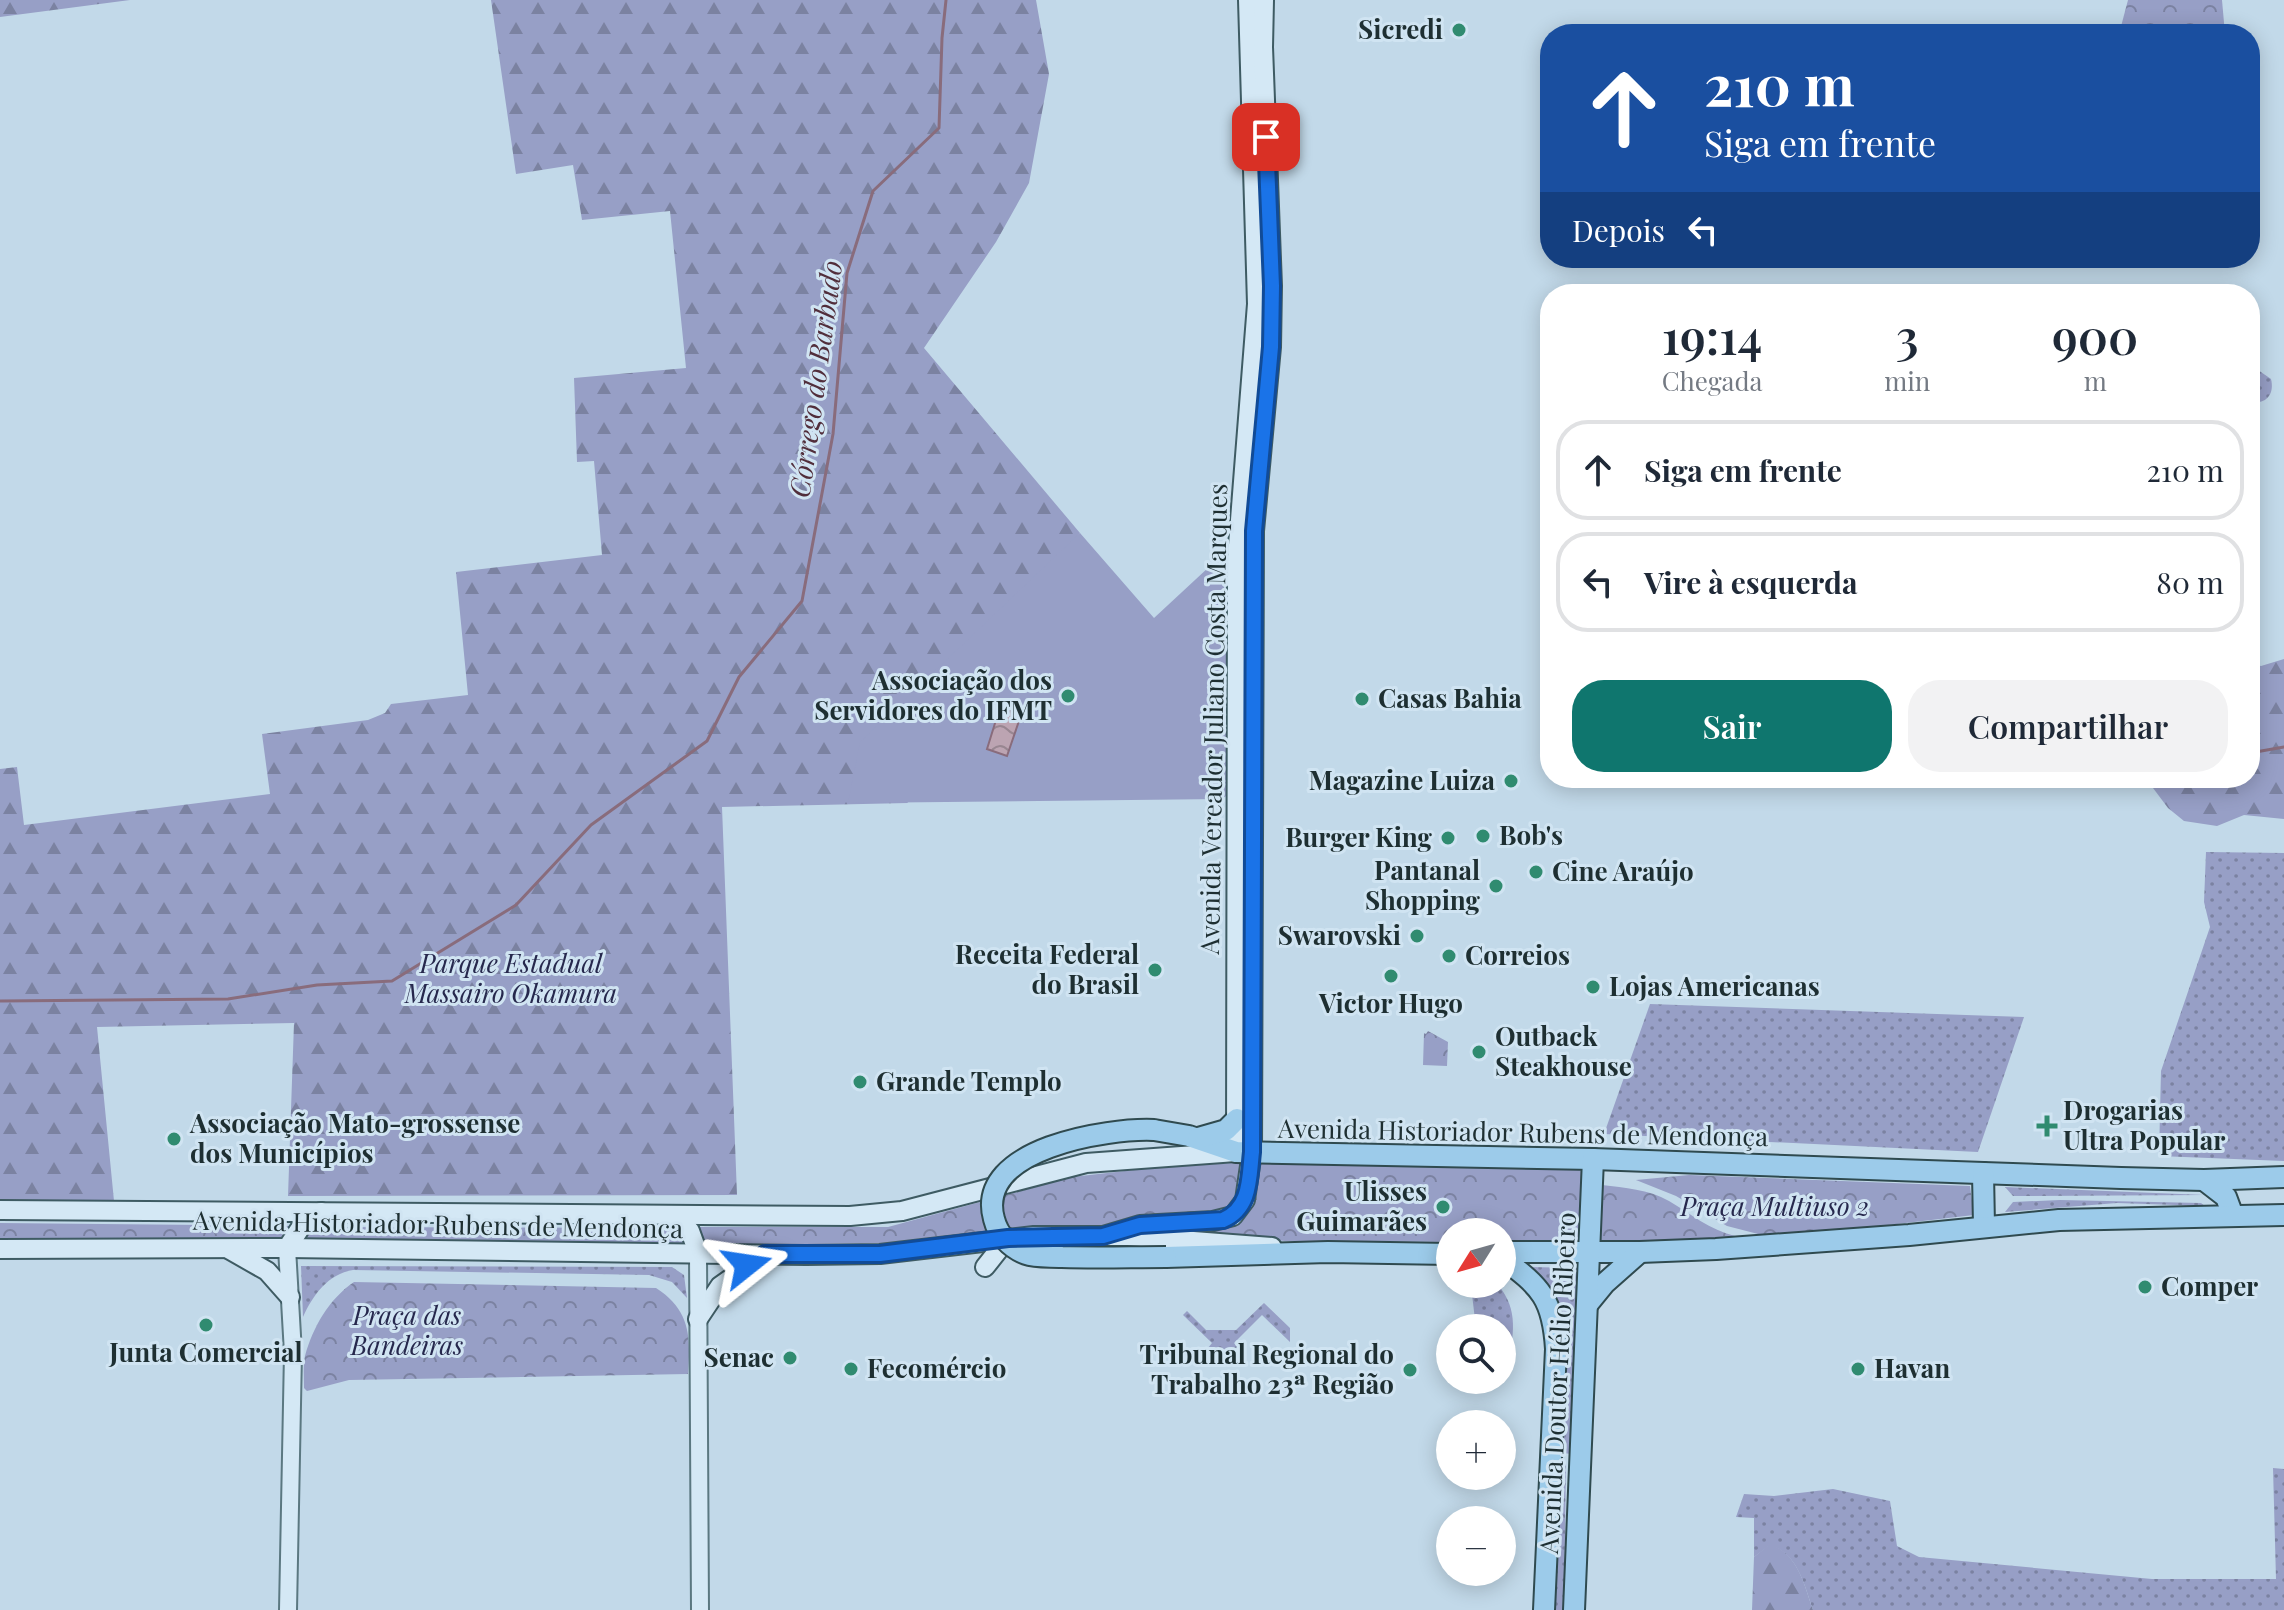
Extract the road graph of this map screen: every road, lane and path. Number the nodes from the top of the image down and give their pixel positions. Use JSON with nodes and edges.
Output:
{"nodes":[{"id":1,"x":1248,"y":0,"type":"edge"},
{"id":2,"x":1264,"y":0,"type":"edge"},
{"id":3,"x":1237,"y":1119,"type":"junction"},
{"id":4,"x":1194,"y":1138,"type":"junction"},
{"id":5,"x":1244,"y":1152,"type":"junction"},
{"id":6,"x":1593,"y":1159,"type":"junction"},
{"id":7,"x":1983,"y":1173,"type":"junction"},
{"id":8,"x":2284,"y":1177,"type":"edge"},
{"id":9,"x":2204,"y":1180,"type":"junction"},
{"id":10,"x":0,"y":1210,"type":"edge"},
{"id":11,"x":321,"y":1212,"type":"junction"},
{"id":12,"x":2284,"y":1215,"type":"edge"},
{"id":13,"x":672,"y":1216,"type":"junction"},
{"id":14,"x":2233,"y":1216,"type":"junction"},
{"id":15,"x":1984,"y":1226,"type":"junction"},
{"id":16,"x":1103,"y":1236,"type":"junction"},
{"id":17,"x":1008,"y":1238,"type":"junction"},
{"id":18,"x":228,"y":1248,"type":"junction"},
{"id":19,"x":287,"y":1248,"type":"junction"},
{"id":20,"x":0,"y":1249,"type":"edge"},
{"id":21,"x":1328,"y":1252,"type":"junction"},
{"id":22,"x":1516,"y":1252,"type":"edge"},
{"id":23,"x":1590,"y":1252,"type":"junction"},
{"id":24,"x":1640,"y":1252,"type":"junction"},
{"id":25,"x":698,"y":1253,"type":"junction"},
{"id":26,"x":765,"y":1254,"type":"junction"},
{"id":27,"x":1436,"y":1254,"type":"edge"},
{"id":28,"x":1166,"y":1257,"type":"junction"},
{"id":29,"x":1287,"y":1266,"type":"dead end"},
{"id":30,"x":985,"y":1267,"type":"dead end"},
{"id":31,"x":1516,"y":1269,"type":"edge"},
{"id":32,"x":290,"y":1297,"type":"junction"},
{"id":33,"x":1587,"y":1305,"type":"junction"},
{"id":34,"x":698,"y":1319,"type":"junction"},
{"id":35,"x":1551,"y":1456,"type":"junction"},
{"id":36,"x":1582,"y":1456,"type":"junction"},
{"id":37,"x":288,"y":1610,"type":"edge"},
{"id":38,"x":700,"y":1610,"type":"edge"},
{"id":39,"x":1544,"y":1610,"type":"edge"},
{"id":40,"x":1574,"y":1610,"type":"edge"}],
"edges":[{"from":1,"to":3,"type":"main road","name":"Avenida Vereador Juliano Costa Marques"},
{"from":2,"to":5,"type":"main road","name":"Avenida Vereador Juliano Costa Marques"},
{"from":3,"to":4,"type":"main road"},
{"from":3,"to":5,"type":"main road","name":"Avenida Vereador Juliano Costa Marques"},
{"from":4,"to":5,"type":"main road"},
{"from":4,"to":28,"type":"main road","bridge":true},
{"from":5,"to":6,"type":"main road","name":"Avenida Historiador Rubens de Mendonça"},
{"from":5,"to":13,"type":"main road","name":"Avenida Historiador Rubens de Mendonça"},
{"from":5,"to":16,"type":"main road"},
{"from":6,"to":7,"type":"main road","name":"Avenida Historiador Rubens de Mendonça"},
{"from":6,"to":23,"type":"main road","name":"Avenida Doutor Hélio Ribeiro"},
{"from":7,"to":9,"type":"main road","name":"Avenida Historiador Rubens de Mendonça"},
{"from":7,"to":15,"type":"main road"},
{"from":8,"to":9,"type":"main road","name":"Avenida Historiador Rubens de Mendonça"},
{"from":9,"to":14,"type":"main road"},
{"from":10,"to":11,"type":"main road","name":"Avenida Historiador Rubens de Mendonça"},
{"from":11,"to":13,"type":"main road","name":"Avenida Historiador Rubens de Mendonça"},
{"from":11,"to":19,"type":"main road"},
{"from":12,"to":14,"type":"main road"},
{"from":13,"to":25,"type":"main road"},
{"from":14,"to":15,"type":"main road"},
{"from":15,"to":24,"type":"main road"},
{"from":16,"to":17,"type":"main road","name":"Avenida Historiador Rubens de Mendonça"},
{"from":16,"to":21,"type":"main road","name":"Avenida Historiador Rubens de Mendonça"},
{"from":17,"to":26,"type":"main road","name":"Avenida Historiador Rubens de Mendonça"},
{"from":17,"to":30,"type":"main road"},
{"from":18,"to":19,"type":"main road","name":"Avenida Historiador Rubens de Mendonça"},
{"from":18,"to":20,"type":"main road","name":"Avenida Historiador Rubens de Mendonça"},
{"from":18,"to":32,"type":"main road"},
{"from":19,"to":25,"type":"main road","name":"Avenida Historiador Rubens de Mendonça"},
{"from":19,"to":32,"type":"street"},
{"from":21,"to":27,"type":"main road","name":"Avenida Historiador Rubens de Mendonça"},
{"from":21,"to":28,"type":"main road"},
{"from":22,"to":23,"type":"main road"},
{"from":23,"to":24,"type":"main road"},
{"from":23,"to":33,"type":"main road","name":"Avenida Doutor Hélio Ribeiro"},
{"from":24,"to":33,"type":"main road"},
{"from":25,"to":26,"type":"main road","name":"Avenida Historiador Rubens de Mendonça"},
{"from":25,"to":34,"type":"street"},
{"from":26,"to":34,"type":"main road"},
{"from":28,"to":29,"type":"main road"},
{"from":31,"to":35,"type":"main road","name":"Avenida Doutor Hélio Ribeiro"},
{"from":32,"to":37,"type":"street"},
{"from":33,"to":36,"type":"main road","name":"Avenida Doutor Hélio Ribeiro"},
{"from":34,"to":38,"type":"street"},
{"from":35,"to":36,"type":"main road"},
{"from":35,"to":39,"type":"main road","name":"Avenida Doutor Hélio Ribeiro"},
{"from":36,"to":40,"type":"main road","name":"Avenida Doutor Hélio Ribeiro"}]}
